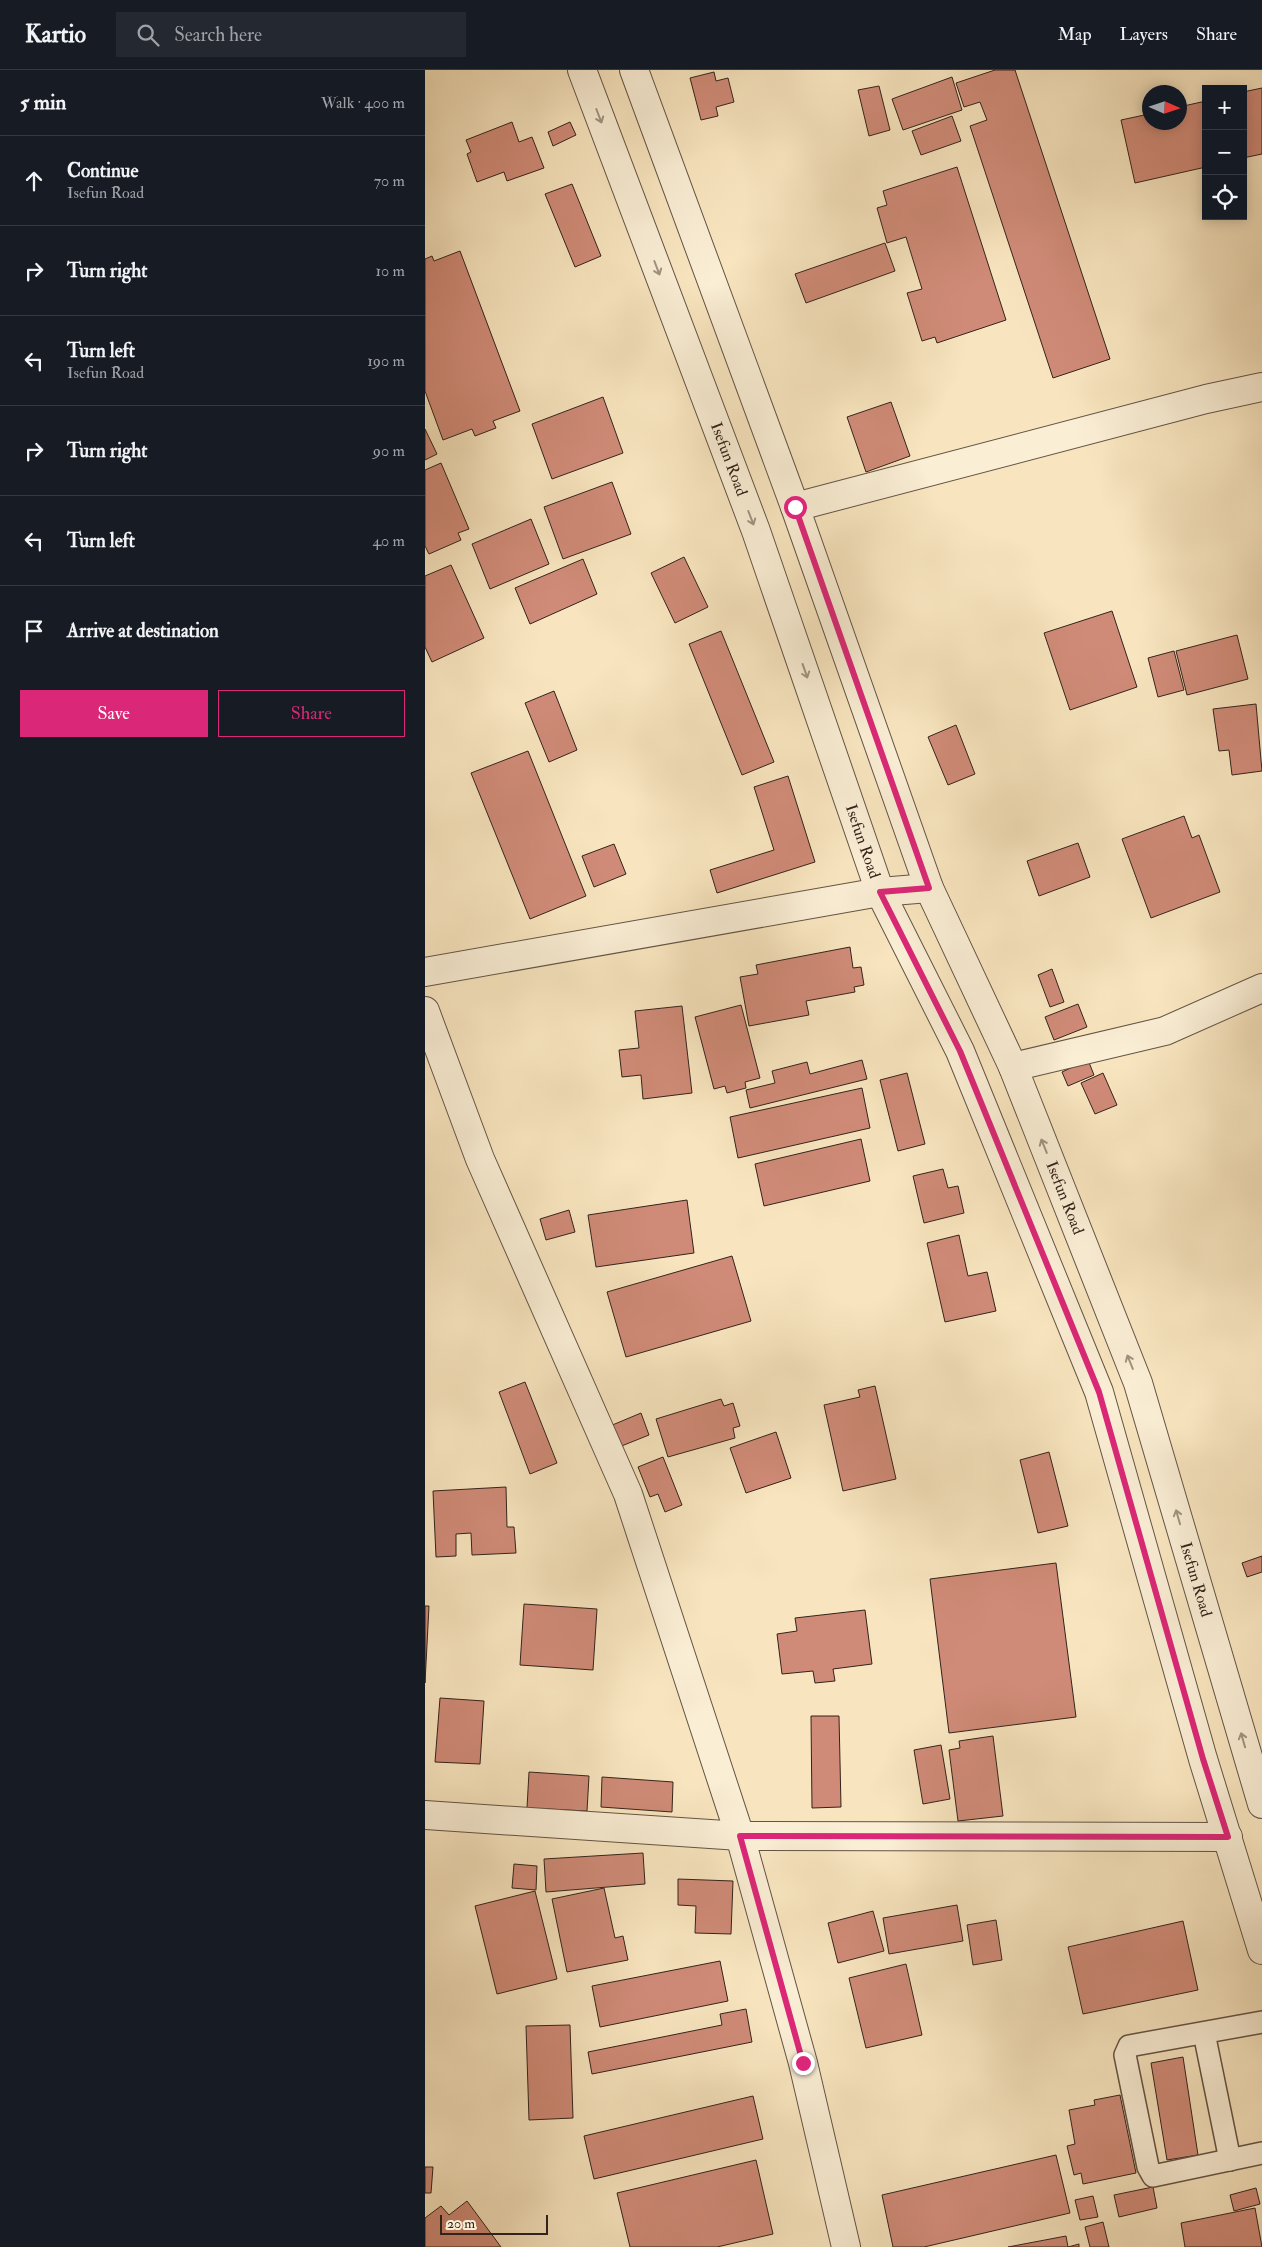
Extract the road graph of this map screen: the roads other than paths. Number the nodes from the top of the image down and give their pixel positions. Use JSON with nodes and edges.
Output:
{"nodes":[{"id":1,"x":582,"y":70,"type":"edge"},
{"id":2,"x":634,"y":70,"type":"edge"},
{"id":3,"x":1262,"y":387,"type":"edge"},
{"id":4,"x":795,"y":507,"type":"junction"},
{"id":5,"x":929,"y":888,"type":"junction"},
{"id":6,"x":880,"y":892,"type":"junction"},
{"id":7,"x":425,"y":972,"type":"edge"},
{"id":8,"x":1262,"y":988,"type":"edge"},
{"id":9,"x":425,"y":1011,"type":"edge"},
{"id":10,"x":1013,"y":1067,"type":"junction"},
{"id":11,"x":1262,"y":1804,"type":"edge"},
{"id":12,"x":425,"y":1815,"type":"edge"},
{"id":13,"x":740,"y":1836,"type":"junction"},
{"id":14,"x":1228,"y":1837,"type":"junction"},
{"id":15,"x":1262,"y":1950,"type":"edge"},
{"id":16,"x":1262,"y":2022,"type":"edge"},
{"id":17,"x":1204,"y":2033,"type":"junction"},
{"id":18,"x":1262,"y":2153,"type":"edge"},
{"id":19,"x":1231,"y":2160,"type":"junction"},
{"id":20,"x":846,"y":2247,"type":"edge"}],
"edges":[{"from":1,"to":6,"type":"street","name":"Isefun Road","one_way":true},
{"from":2,"to":4,"type":"street","name":"Isefun Road"},
{"from":3,"to":4,"type":"street"},
{"from":4,"to":5,"type":"street","name":"Isefun Road"},
{"from":5,"to":6,"type":"street"},
{"from":5,"to":10,"type":"street","name":"Isefun Road"},
{"from":6,"to":7,"type":"street"},
{"from":6,"to":14,"type":"street","name":"Isefun Road"},
{"from":8,"to":10,"type":"street"},
{"from":9,"to":13,"type":"street"},
{"from":11,"to":10,"type":"street","name":"Isefun Road","one_way":true},
{"from":12,"to":13,"type":"street"},
{"from":13,"to":14,"type":"street"},
{"from":13,"to":20,"type":"street"},
{"from":14,"to":15,"type":"street","name":"Isefun Road"},
{"from":16,"to":17,"type":"lane"},
{"from":17,"to":19,"type":"lane"},
{"from":17,"to":19,"type":"lane"},
{"from":18,"to":19,"type":"lane"}]}
